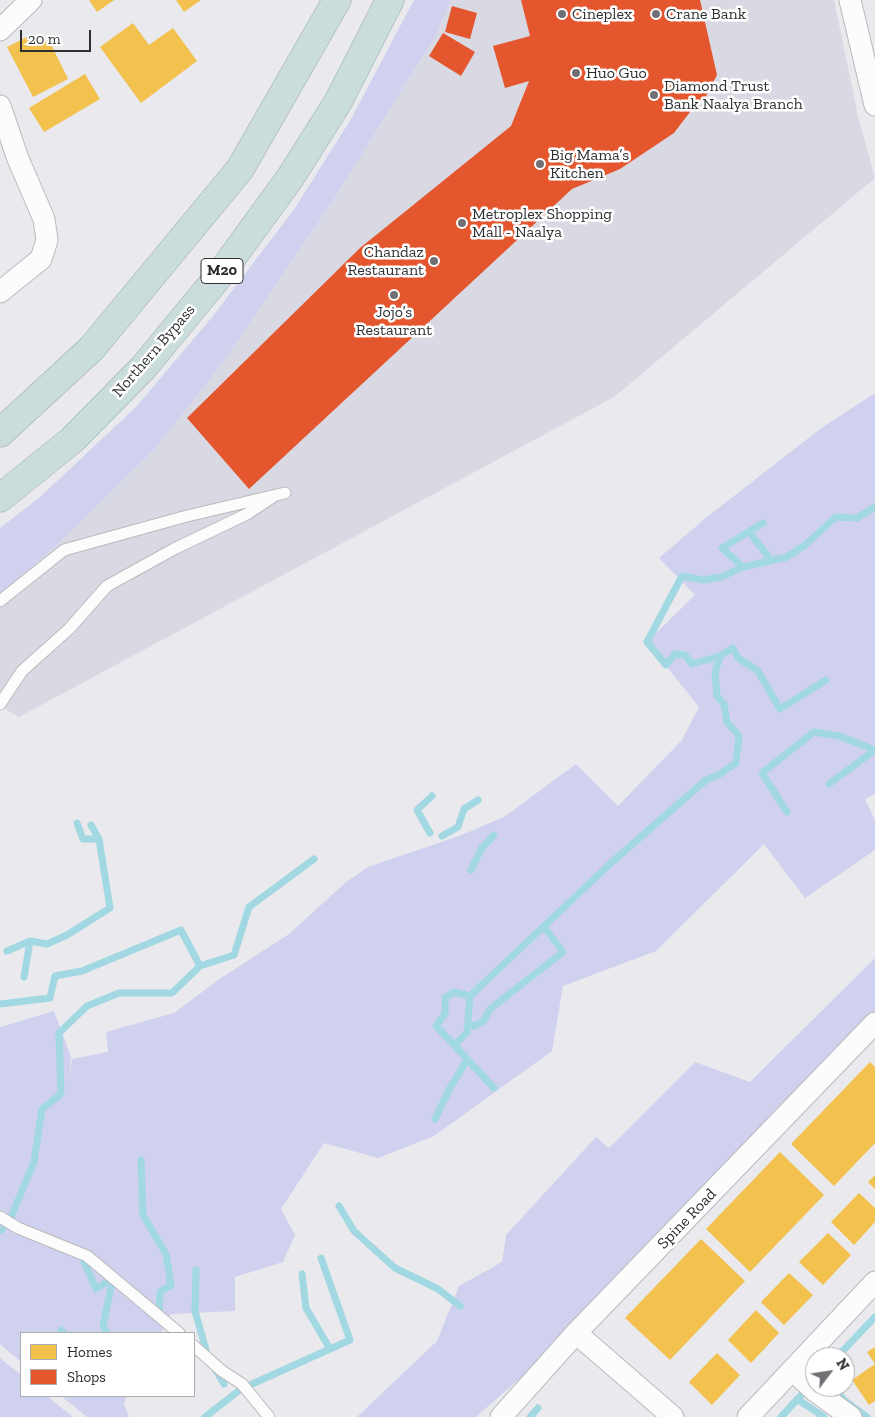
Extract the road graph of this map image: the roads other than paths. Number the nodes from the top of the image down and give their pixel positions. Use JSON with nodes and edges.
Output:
{"nodes":[{"id":1,"x":31,"y":0,"type":"edge"},
{"id":2,"x":337,"y":0,"type":"edge"},
{"id":3,"x":390,"y":0,"type":"edge"},
{"id":4,"x":850,"y":0,"type":"edge"},
{"id":5,"x":0,"y":30,"type":"edge"},
{"id":6,"x":875,"y":105,"type":"edge"},
{"id":7,"x":0,"y":106,"type":"edge"},
{"id":8,"x":0,"y":292,"type":"edge"},
{"id":9,"x":0,"y":433,"type":"edge"},
{"id":10,"x":7,"y":492,"type":"edge"},
{"id":11,"x":0,"y":520,"type":"edge"},
{"id":12,"x":0,"y":601,"type":"edge"},
{"id":13,"x":0,"y":704,"type":"edge"},
{"id":14,"x":875,"y":1023,"type":"edge"},
{"id":15,"x":0,"y":1217,"type":"edge"},
{"id":16,"x":875,"y":1282,"type":"edge"},
{"id":17,"x":178,"y":1332,"type":"edge"},
{"id":18,"x":576,"y":1333,"type":"junction"},
{"id":19,"x":196,"y":1349,"type":"edge"},
{"id":20,"x":803,"y":1380,"type":"junction"},
{"id":21,"x":269,"y":1417,"type":"edge"},
{"id":22,"x":501,"y":1417,"type":"edge"},
{"id":23,"x":673,"y":1417,"type":"edge"},
{"id":24,"x":748,"y":1417,"type":"edge"},
{"id":25,"x":851,"y":1417,"type":"edge"}],
"edges":[{"from":1,"to":5,"type":"street"},
{"from":2,"to":9,"type":"highway"},
{"from":3,"to":10,"type":"highway","name":"Northern Bypass","number":"M20"},
{"from":4,"to":6,"type":"street"},
{"from":7,"to":8,"type":"street"},
{"from":10,"to":11,"type":"highway"},
{"from":12,"to":13,"type":"lane"},
{"from":14,"to":18,"type":"street","name":"Spine Road"},
{"from":15,"to":17,"type":"lane"},
{"from":16,"to":20,"type":"street"},
{"from":18,"to":22,"type":"street","name":"Spine Road"},
{"from":18,"to":23,"type":"street"},
{"from":19,"to":21,"type":"lane"},
{"from":20,"to":24,"type":"street"},
{"from":20,"to":25,"type":"street"}]}
